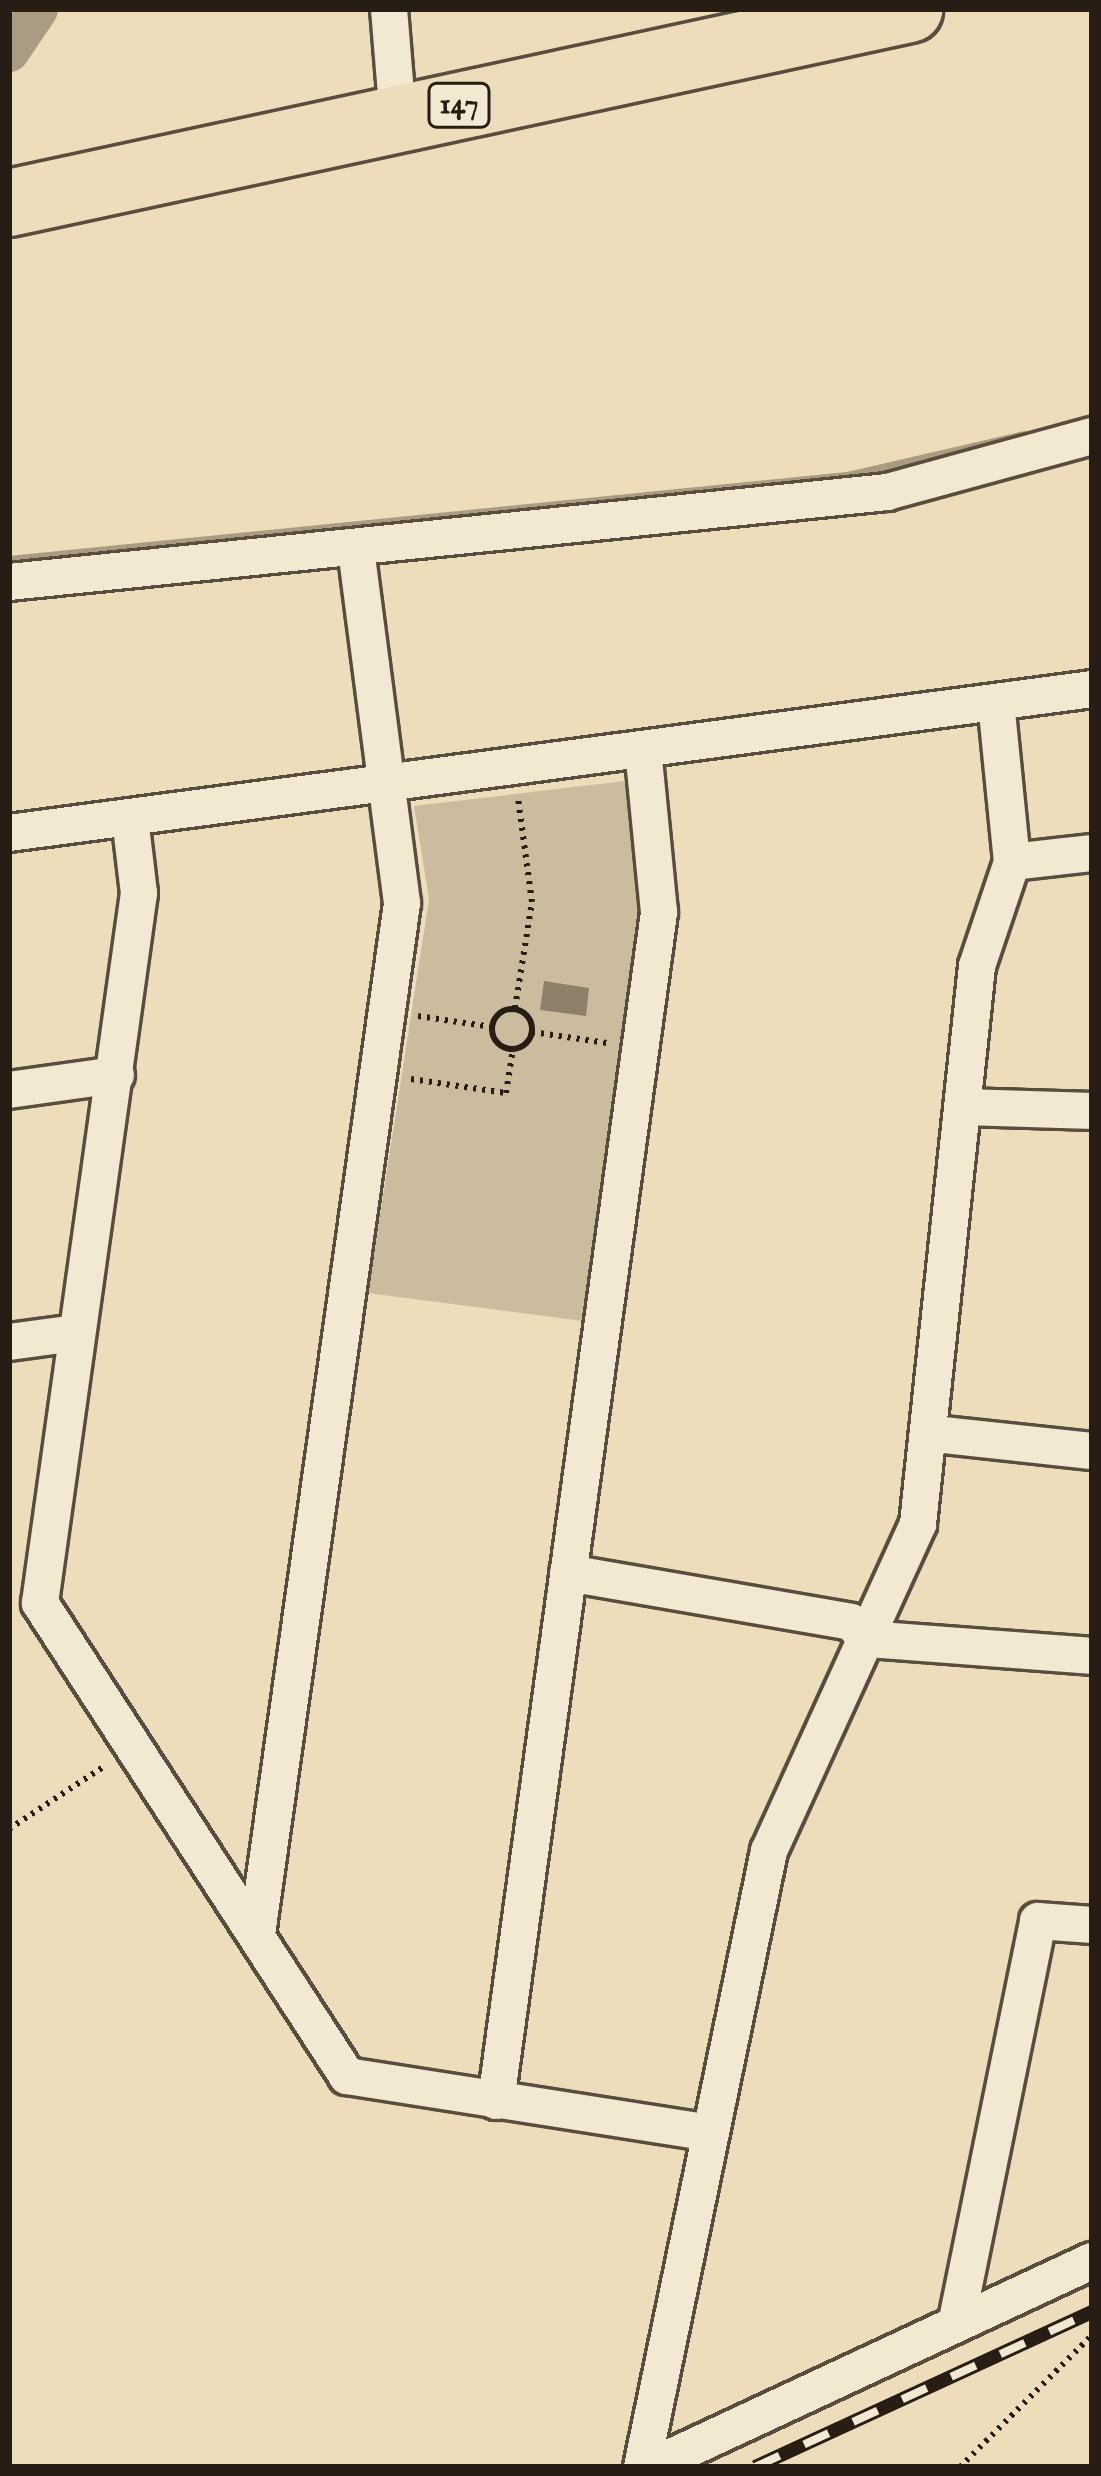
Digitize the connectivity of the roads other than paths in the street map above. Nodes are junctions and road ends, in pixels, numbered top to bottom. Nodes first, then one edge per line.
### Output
1 (389, 9) edge
2 (909, 9) edge
3 (398, 118) junction
4 (9, 203) edge
5 (1092, 436) edge
6 (356, 549) junction
7 (9, 582) edge
8 (1092, 689) edge
9 (996, 703) junction
10 (643, 750) junction
11 (389, 788) junction
12 (130, 818) junction
13 (9, 833) edge
14 (1092, 853) edge
15 (1012, 862) junction
16 (116, 1075) junction
17 (9, 1090) edge
18 (964, 1107) junction
19 (1092, 1111) edge
20 (76, 1333) junction
21 (9, 1342) edge
22 (935, 1434) junction
23 (1092, 1451) edge
24 (568, 1573) junction
25 (24, 1599) edge
26 (867, 1639) junction
27 (1092, 1656) edge
28 (1092, 1925) edge
29 (257, 1934) junction
30 (496, 2101) junction
31 (703, 2132) junction
32 (1092, 2260) edge
33 (957, 2320) junction
34 (646, 2467) edge

1 - 3 street
2 - 3 highway, 147
3 - 4 highway, 147
5 - 6 street
6 - 7 street
6 - 11 street
8 - 9 street
9 - 10 street
9 - 15 street
10 - 11 street
10 - 24 street
11 - 12 street
11 - 29 street
12 - 13 street
12 - 16 street
14 - 15 street
15 - 18 street
16 - 17 street
16 - 20 street
18 - 19 street
18 - 22 street
20 - 21 street
20 - 25 street
22 - 23 street
22 - 26 street
24 - 26 street
24 - 30 street
25 - 29 street
26 - 27 street
26 - 31 street
28 - 33 street
29 - 30 street
30 - 31 street
31 - 34 street
32 - 33 street
33 - 34 street

